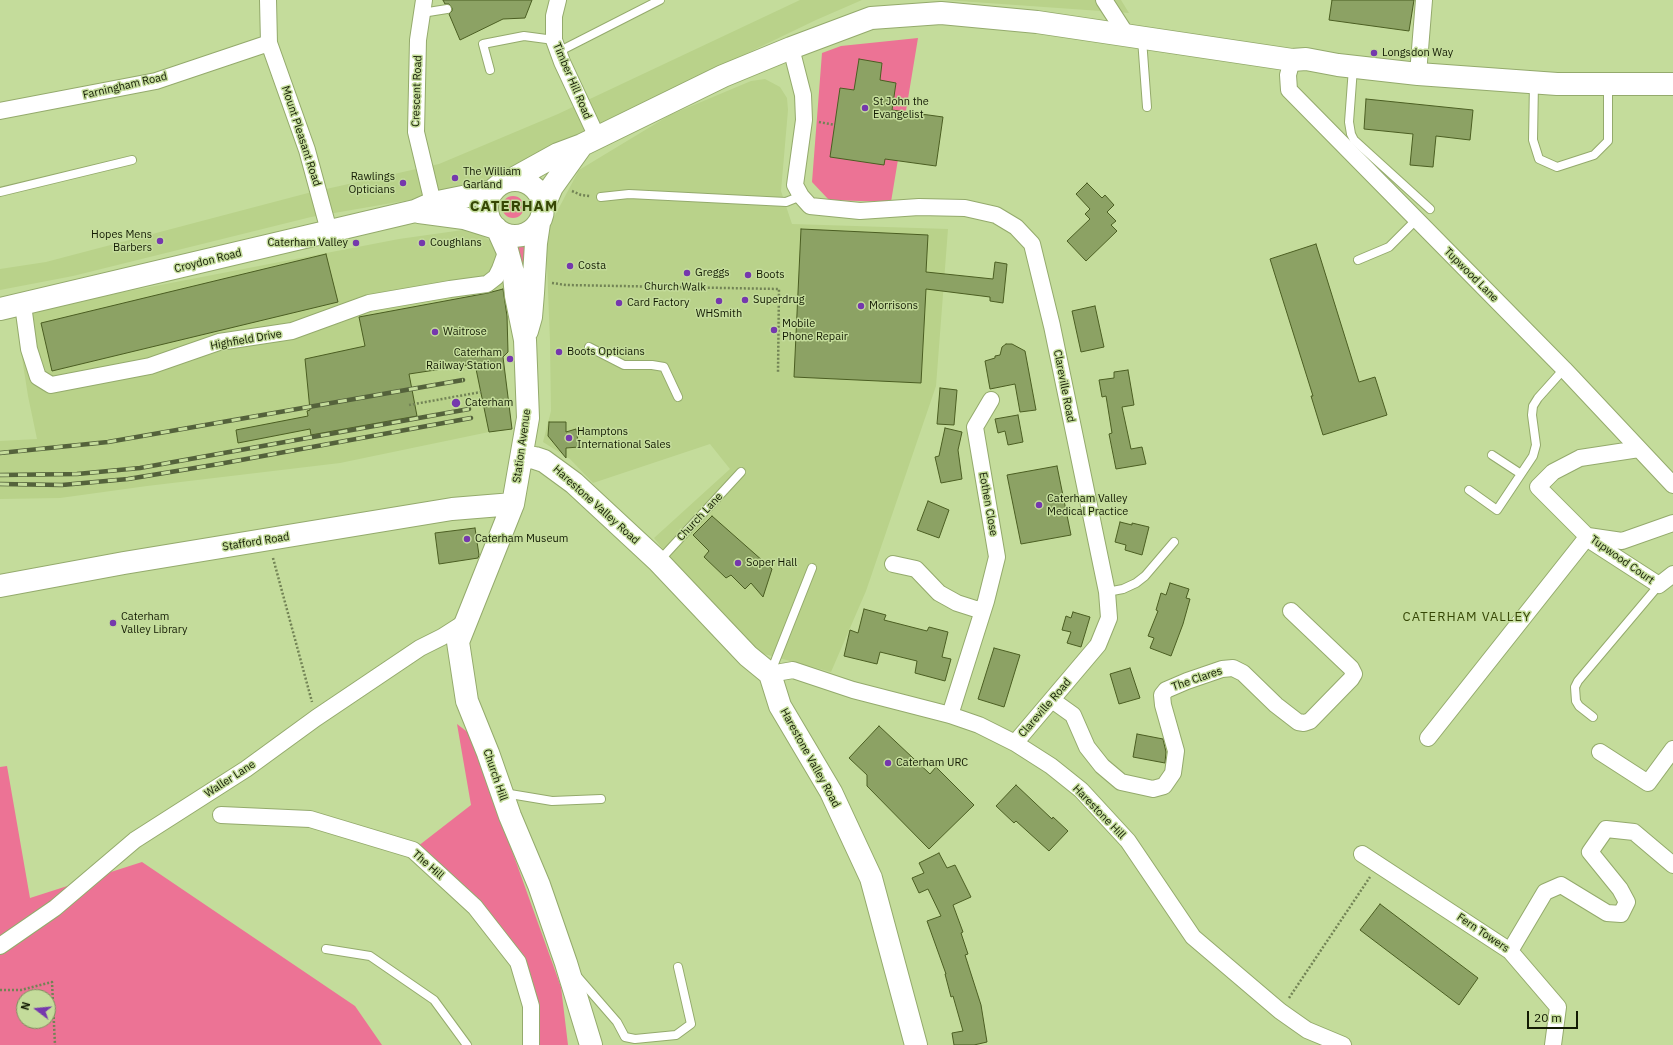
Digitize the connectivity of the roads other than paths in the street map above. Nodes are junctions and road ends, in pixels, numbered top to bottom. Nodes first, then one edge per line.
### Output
1 (268, 0) edge
2 (558, 0) edge
3 (660, 0) edge
4 (1104, 0) edge
5 (1424, 0) edge
6 (423, 7) edge
7 (447, 9) dead end
8 (1134, 35) junction
9 (269, 43) junction
10 (556, 46) junction
11 (791, 48) junction
12 (1292, 60) junction
13 (1353, 67) junction
14 (490, 70) dead end
15 (1418, 74) junction
16 (1534, 82) junction
17 (1608, 84) junction
18 (1673, 84) edge
19 (1147, 107) dead end
20 (0, 111) edge
21 (590, 141) junction
22 (132, 160) dead end
23 (511, 180) junction
24 (492, 191) junction
25 (0, 192) edge
26 (801, 196) junction
27 (601, 197) dead end
28 (424, 207) junction
29 (1430, 209) dead end
30 (541, 216) junction
31 (1417, 219) junction
32 (497, 229) junction
33 (329, 231) junction
34 (507, 250) junction
35 (1358, 260) dead end
36 (23, 305) junction
37 (0, 309) edge
38 (525, 340) junction
39 (589, 347) dead end
40 (1564, 369) junction
41 (678, 397) dead end
42 (991, 400) dead end
43 (1639, 449) junction
44 (1492, 455) dead end
45 (522, 456) junction
46 (741, 472) dead end
47 (1521, 474) junction
48 (1673, 485) edge
49 (1469, 490) dead end
50 (513, 504) junction
51 (1673, 523) edge
52 (1588, 536) junction
53 (1174, 542) dead end
54 (658, 561) junction
55 (892, 564) dead end
56 (812, 568) dead end
57 (1673, 574) edge
58 (1658, 585) junction
59 (0, 586) edge
60 (1107, 592) junction
61 (982, 611) junction
62 (1291, 611) dead end
63 (467, 621) junction
64 (770, 674) junction
65 (1052, 700) junction
66 (950, 715) junction
67 (1592, 717) dead end
68 (1428, 738) dead end
69 (1015, 742) junction
70 (1673, 749) edge
71 (1600, 752) dead end
72 (502, 792) junction
73 (601, 799) dead end
74 (221, 815) dead end
75 (1362, 854) dead end
76 (1673, 865) edge
77 (0, 946) edge
78 (326, 949) dead end
79 (1510, 951) junction
80 (566, 964) junction
81 (678, 967) dead end
82 (467, 1045) edge
83 (531, 1045) edge
84 (591, 1045) edge
85 (916, 1045) edge
86 (1343, 1045) edge
87 (1554, 1045) edge

1 - 9 street, Mount Pleasant Road
2 - 10 street, Timber Hill Road
3 - 10 lane
4 - 8 street
5 - 15 street
6 - 7 lane
6 - 28 street, Crescent Road
8 - 11 main road
8 - 12 main road
8 - 19 lane
9 - 20 street, Farningham Road
9 - 33 street, Mount Pleasant Road
10 - 14 lane
10 - 21 street, Timber Hill Road
11 - 21 main road
11 - 26 street
12 - 13 main road
12 - 31 street, Tupwood Lane
13 - 15 main road
13 - 29 lane
15 - 16 main road
16 - 17 main road
16 - 17 lane
17 - 18 main road
21 - 23 main road
21 - 30 main road
22 - 25 lane
23 - 24 main road
23 - 30 main road
24 - 28 main road, Croydon Road
24 - 32 main road
26 - 27 lane
26 - 60 street, Clareville Road
28 - 32 main road, Croydon Road
28 - 33 main road, Croydon Road
30 - 32 main road
30 - 38 main road, Station Avenue
31 - 35 lane
31 - 40 street, Tupwood Lane
32 - 34 main road, Station Avenue
33 - 36 main road, Croydon Road
34 - 36 street, Highfield Drive
34 - 38 main road, Station Avenue
36 - 37 main road, Croydon Road
38 - 45 main road, Station Avenue
39 - 41 lane
40 - 43 street, Tupwood Lane
40 - 47 lane
42 - 61 street, Eothen Close
43 - 48 street, Tupwood Lane
43 - 52 street, Tupwood Court
44 - 47 lane
45 - 50 main road, Station Avenue
45 - 54 main road, Harestone Valley Road
46 - 54 lane, Church Lane
47 - 49 lane
50 - 59 main road, Stafford Road
50 - 63 main road, Church Hill
51 - 52 street
52 - 58 street, Tupwood Court
52 - 68 street
53 - 60 lane
54 - 64 main road, Harestone Valley Road
55 - 61 street
56 - 64 lane
57 - 58 street, Tupwood Court
58 - 67 lane
60 - 65 street, Clareville Road
61 - 66 street, Eothen Close
62 - 65 street, The Clares
63 - 72 main road, Church Hill
63 - 77 street, Waller Lane
64 - 66 street, Harestone Hill
64 - 85 main road, Harestone Valley Road
65 - 69 street, Clareville Road
66 - 69 street, Harestone Hill
69 - 86 street, Harestone Hill
70 - 71 street
72 - 73 lane
72 - 80 main road, Church Hill
74 - 83 street, The Hill
75 - 79 street, Fern Towers
76 - 79 street
78 - 82 lane
79 - 87 street, Fern Towers
80 - 81 lane
80 - 84 main road, Church Hill

